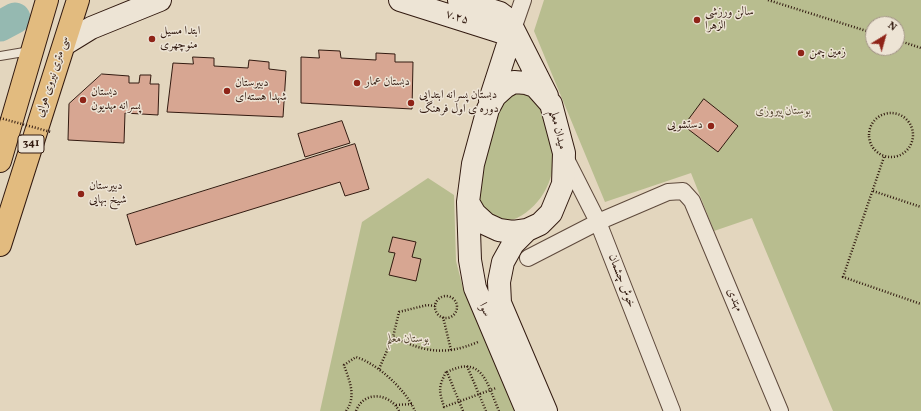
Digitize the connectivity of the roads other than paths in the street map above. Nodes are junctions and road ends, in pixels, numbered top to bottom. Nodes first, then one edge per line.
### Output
1 (47, 0) edge
2 (78, 0) edge
3 (160, 0) edge
4 (400, 0) edge
5 (459, 0) edge
6 (523, 0) edge
7 (513, 29) junction
8 (65, 44) junction
9 (32, 50) junction
10 (0, 56) edge
11 (551, 104) junction
12 (488, 109) junction
13 (564, 153) junction
14 (0, 161) edge
15 (468, 202) junction
16 (598, 222) junction
17 (527, 230) junction
18 (0, 245) edge
19 (528, 258) dead end
20 (528, 411) edge
21 (546, 411) edge
22 (672, 411) edge
23 (780, 411) edge

1 - 9 main road, 341
2 - 8 main road, سی متری نیروی هوایی / 341
3 - 8 main road
4 - 7 main road, ۷.۲۵
5 - 7 main road
6 - 7 street
7 - 11 main road
7 - 12 main road
8 - 18 main road, سی متری نیروی هوایی / 341
9 - 10 lane
9 - 14 main road, 341
11 - 12 main road, میدان معلم
11 - 13 main road, میدان معلم
12 - 15 main road, میدان معلم
13 - 16 street, خوش چشمان
13 - 17 main road, میدان معلم
15 - 17 main road, میدان معلم
15 - 20 main road, سوا
16 - 19 street
16 - 22 street, خوش چشمان
16 - 23 street, مهتدی
17 - 21 main road, سوا

